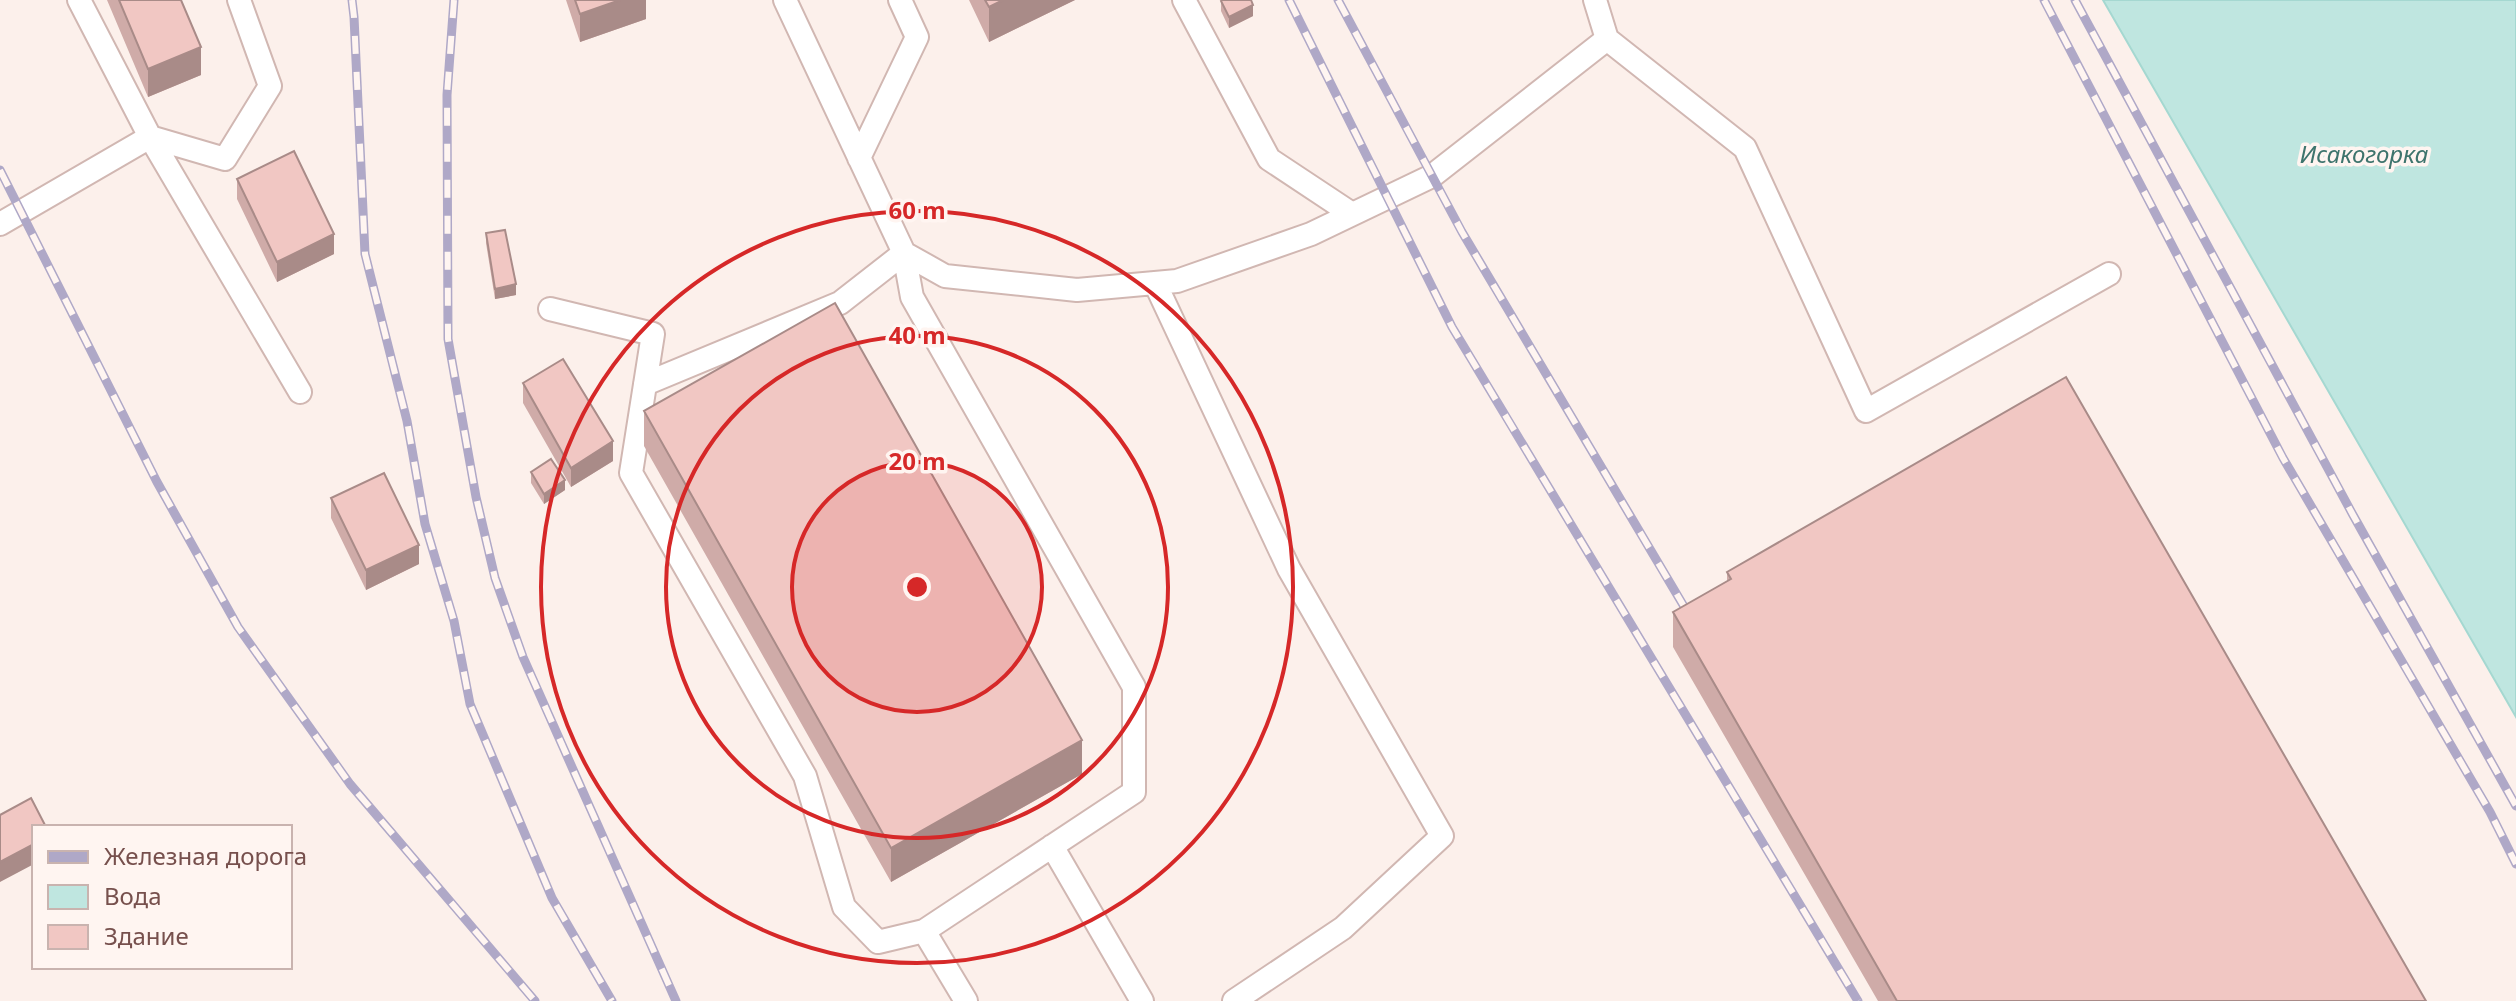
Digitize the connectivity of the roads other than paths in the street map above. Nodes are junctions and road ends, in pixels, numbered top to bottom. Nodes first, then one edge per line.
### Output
1 (79, 0) edge
2 (239, 0) edge
3 (785, 0) edge
4 (900, 0) edge
5 (1184, 0) edge
6 (1595, 0) edge
7 (1607, 39) junction
8 (150, 137) junction
9 (859, 158) junction
10 (1352, 214) junction
11 (0, 224) edge
12 (904, 253) junction
13 (2109, 274) dead end
14 (1155, 283) junction
15 (550, 309) dead end
16 (645, 384) junction
17 (300, 392) dead end
18 (1052, 846) junction
19 (924, 931) junction
20 (966, 1001) edge
21 (1142, 1001) edge
22 (1234, 1001) edge

1 - 8 lane
2 - 8 lane
3 - 9 lane
4 - 9 lane
5 - 10 lane
6 - 7 lane
7 - 10 lane
7 - 13 lane
8 - 11 lane
8 - 17 lane
9 - 12 lane
10 - 14 lane
12 - 14 lane
12 - 16 lane
12 - 18 lane
14 - 22 lane
15 - 16 lane
16 - 19 lane
18 - 19 lane
18 - 21 lane
19 - 20 lane

